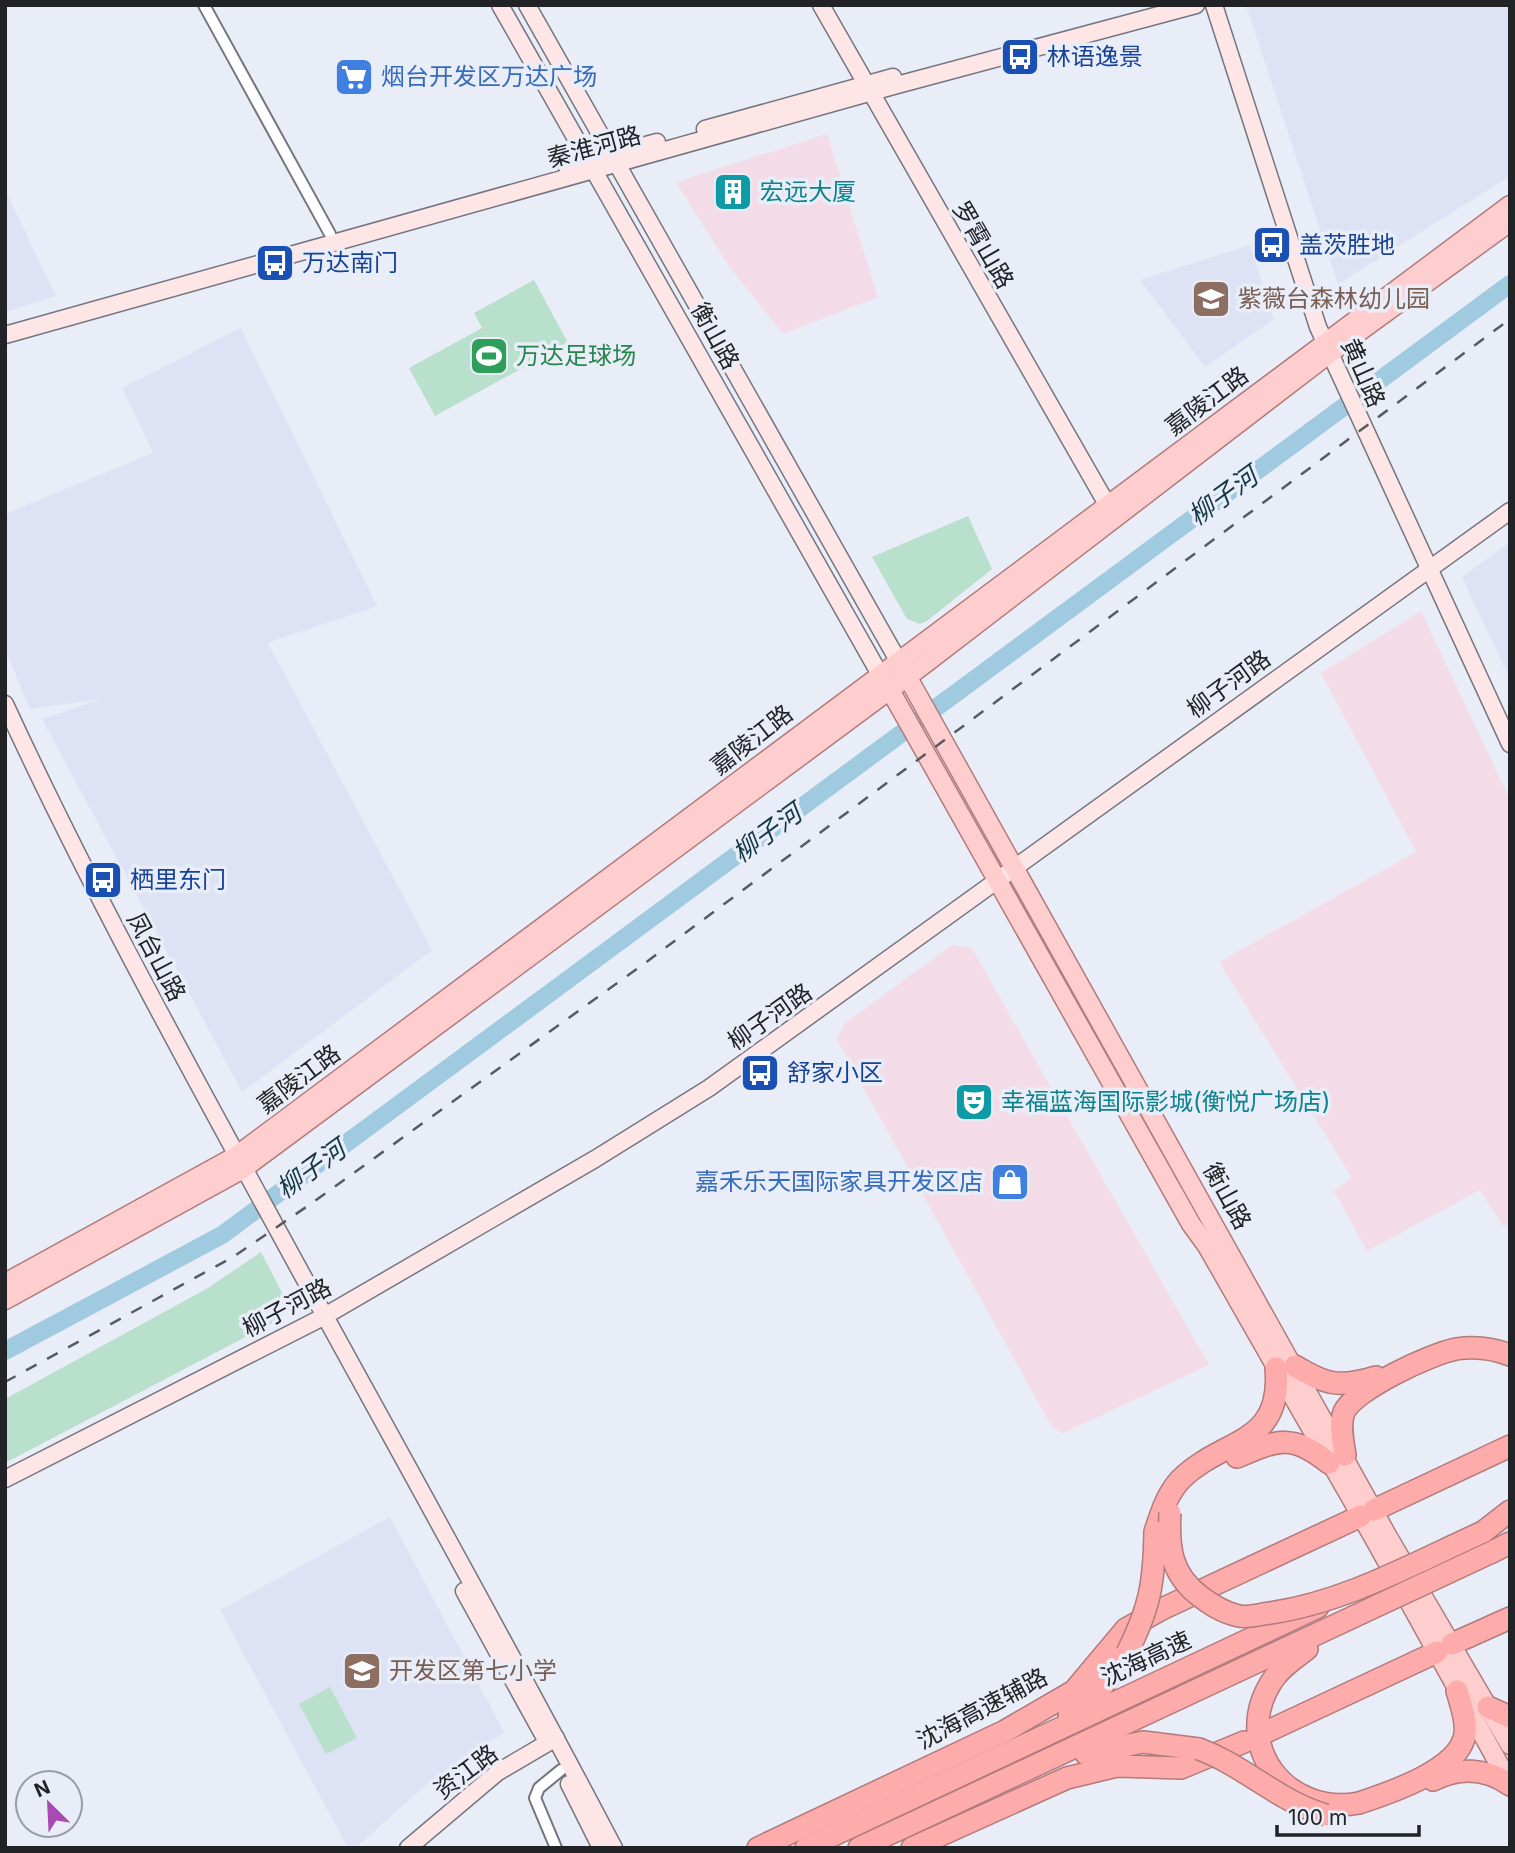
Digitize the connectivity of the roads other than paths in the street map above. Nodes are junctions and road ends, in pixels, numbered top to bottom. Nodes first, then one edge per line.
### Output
1 (204, 5) edge
2 (500, 5) edge
3 (527, 5) edge
4 (821, 5) edge
5 (1152, 5) edge
6 (1196, 5) edge
7 (1214, 5) edge
8 (868, 90) junction
9 (614, 159) junction
10 (591, 165) junction
11 (1510, 205) edge
12 (1510, 222) edge
13 (330, 233) junction
14 (5, 326) edge
15 (5, 335) edge
16 (1331, 355) junction
17 (1108, 506) junction
18 (1510, 511) edge
19 (1427, 568) junction
20 (899, 660) junction
21 (880, 674) junction
22 (911, 683) junction
23 (894, 697) junction
24 (5, 705) edge
25 (5, 724) edge
26 (1510, 744) edge
27 (1015, 868) junction
28 (999, 881) junction
29 (239, 1171) junction
30 (5, 1283) edge
31 (5, 1300) edge
32 (319, 1319) junction
33 (1510, 1347) edge
34 (1510, 1355) edge
35 (1285, 1367) junction
36 (1510, 1446) edge
37 (1337, 1459) junction
38 (5, 1479) edge
39 (1510, 1511) edge
40 (1367, 1513) junction
41 (1510, 1520) edge
42 (1483, 1532) junction
43 (1504, 1547) edge
44 (1342, 1596) junction
45 (1353, 1617) junction
46 (1510, 1618) edge
47 (1444, 1648) junction
48 (1465, 1688) junction
49 (1488, 1707) junction
50 (1510, 1717) edge
51 (1266, 1732) dead end
52 (552, 1741) junction
53 (1244, 1742) dead end
54 (1510, 1745) edge
55 (987, 1763) junction
56 (561, 1770) junction
57 (995, 1785) junction
58 (1510, 1785) edge
59 (922, 1794) junction
60 (932, 1815) junction
61 (408, 1848) edge
62 (556, 1848) edge
63 (601, 1848) edge
64 (614, 1848) edge
65 (758, 1848) edge
66 (778, 1848) edge
67 (806, 1848) edge
68 (859, 1848) edge
69 (871, 1848) edge
70 (912, 1848) edge

1 - 13 street
2 - 10 street, 衡山路
3 - 9 street, 衡山路
4 - 8 street, 罗霄山路
5 - 8 street, 秦淮河路
6 - 8 street, 秦淮河路
7 - 16 street, 黄山路
8 - 9 street, 秦淮河路
8 - 17 street, 罗霄山路
9 - 10 street, 秦淮河路
9 - 20 street, 衡山路
10 - 13 street, 秦淮河路
10 - 15 street, 秦淮河路
10 - 21 street, 衡山路
11 - 16 main road, 嘉陵江路
12 - 16 main road, 嘉陵江路
13 - 14 street, 秦淮河路
16 - 17 main road, 嘉陵江路
16 - 19 street, 黄山路
16 - 22 main road, 嘉陵江路
17 - 20 main road, 嘉陵江路
18 - 19 street, 柳子河路
19 - 26 street, 黄山路
19 - 27 street, 柳子河路
20 - 21 main road, 嘉陵江路
20 - 22 street, 衡山路
21 - 23 street, 衡山路
21 - 29 main road, 嘉陵江路
22 - 23 main road, 嘉陵江路
22 - 27 main road, 衡山路
23 - 28 main road
23 - 29 main road, 嘉陵江路
24 - 29 street, 凤台山路
25 - 29 street, 凤台山路
27 - 28 street, 柳子河路
27 - 35 main road, 衡山路
28 - 32 street, 柳子河路
28 - 35 main road
29 - 30 main road, 嘉陵江路
29 - 31 main road, 嘉陵江路
29 - 32 street, 凤台山路
32 - 38 street, 柳子河路
32 - 52 street, 凤台山路
33 - 35 highway
34 - 37 highway
35 - 37 main road
35 - 55 highway, bridge
36 - 40 highway, 沈海高速辅路
37 - 40 main road
37 - 44 highway, bridge
39 - 42 highway
40 - 47 main road
40 - 65 highway, 沈海高速辅路
41 - 42 highway, 沈海高速
42 - 44 highway, 沈海高速, bridge
43 - 45 highway, 沈海高速, bridge
44 - 55 highway, 沈海高速, bridge
45 - 48 highway
45 - 57 highway, 沈海高速
46 - 47 highway
47 - 48 main road
47 - 51 highway
48 - 49 main road
48 - 58 main road
49 - 50 highway
49 - 54 main road
52 - 56 street
52 - 61 street, 资江路
52 - 64 street
53 - 70 highway
55 - 59 highway, 沈海高速
56 - 62 street
56 - 63 street
57 - 58 highway, bridge
57 - 60 highway, 沈海高速
59 - 66 highway
59 - 67 highway, 沈海高速
60 - 68 highway, 沈海高速
60 - 69 highway

